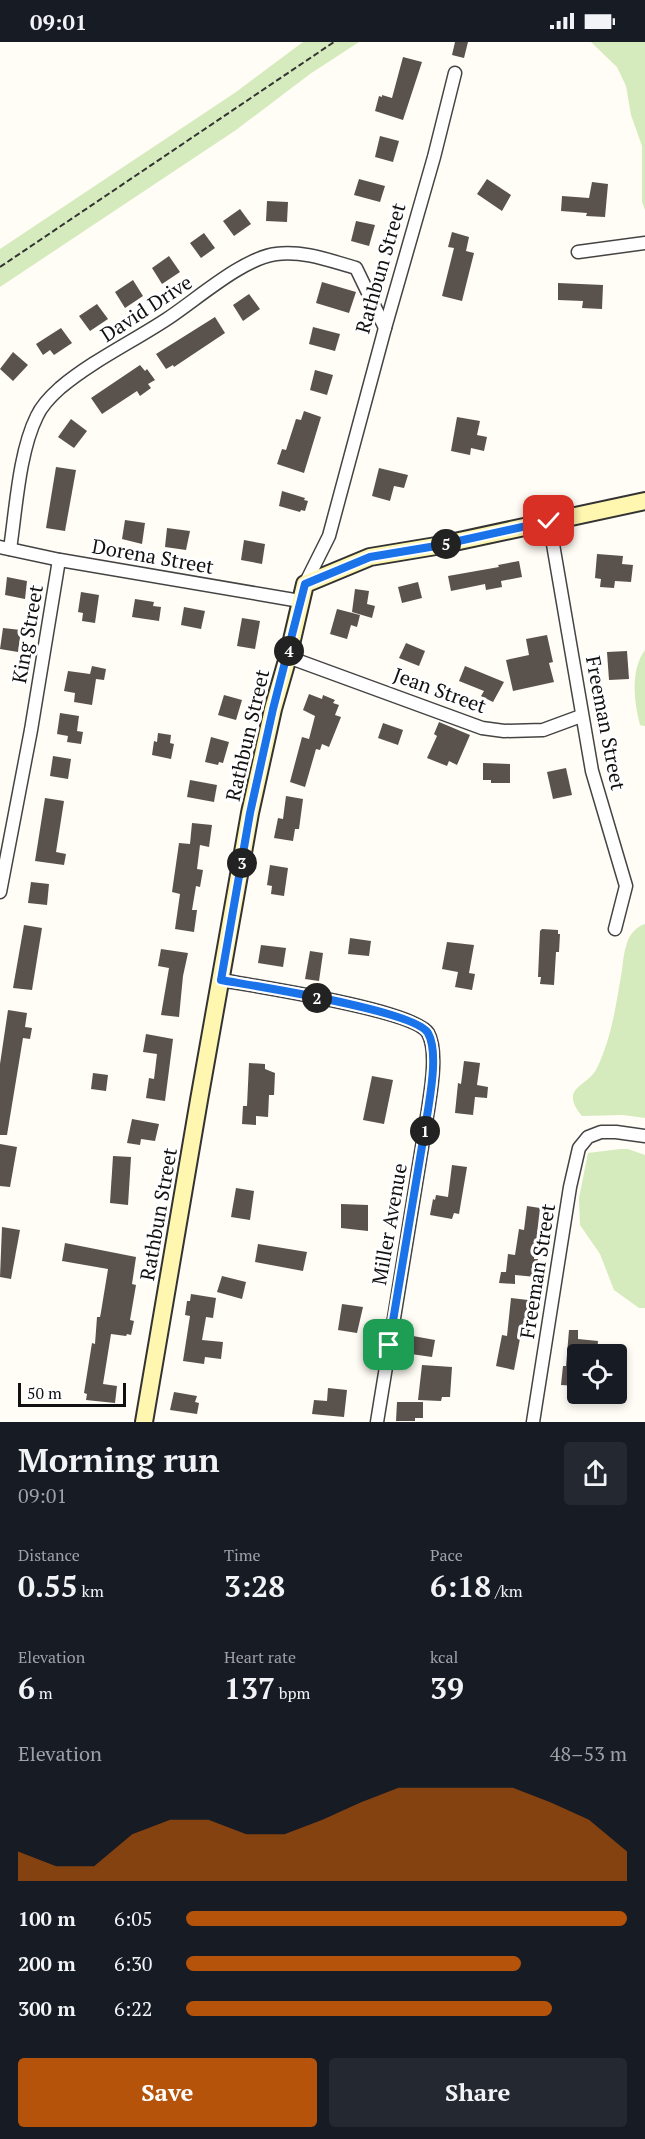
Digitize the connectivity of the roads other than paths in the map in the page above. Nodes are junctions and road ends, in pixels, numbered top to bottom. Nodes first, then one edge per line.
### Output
1 (455, 74) dead end
2 (645, 243) edge
3 (578, 252) dead end
4 (385, 328) junction
5 (645, 501) edge
6 (549, 521) junction
7 (5, 548) edge
8 (59, 560) junction
9 (305, 584) junction
10 (300, 601) junction
11 (288, 657) junction
12 (581, 716) junction
13 (0, 892) edge
14 (615, 928) dead end
15 (221, 980) junction
16 (645, 1136) edge
17 (144, 1422) edge
18 (377, 1422) edge
19 (532, 1422) edge

1 - 4 street, Rathbun Street
2 - 3 street
4 - 7 street, David Drive
4 - 9 street, Rathbun Street
5 - 6 street
6 - 9 street
6 - 12 street, Freeman Street
7 - 8 street, Dorena Street
8 - 10 street, Dorena Street
8 - 13 street, King Street
9 - 10 street, Rathbun Street
10 - 11 street, Rathbun Street
11 - 12 street, Jean Street
11 - 15 street, Rathbun Street
12 - 14 street, Freeman Street
15 - 17 street, Rathbun Street
15 - 18 street, Miller Avenue
16 - 19 street, Freeman Street

